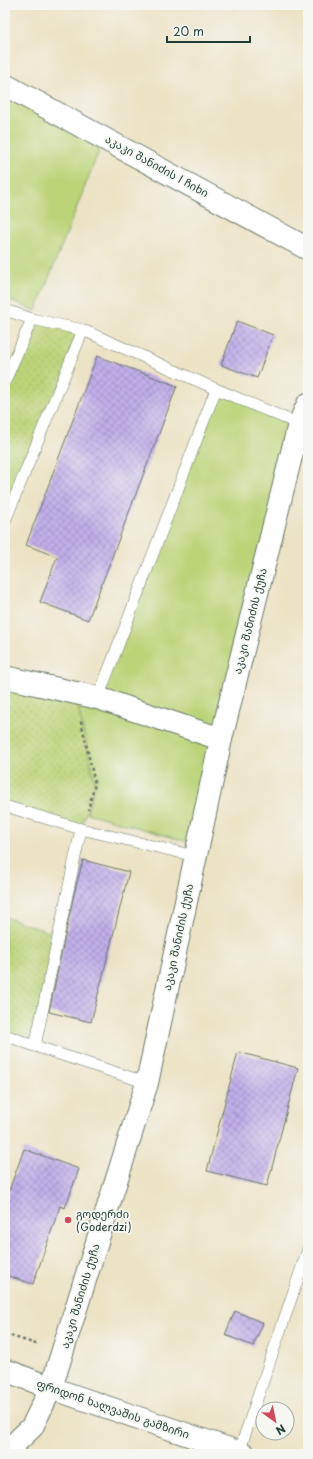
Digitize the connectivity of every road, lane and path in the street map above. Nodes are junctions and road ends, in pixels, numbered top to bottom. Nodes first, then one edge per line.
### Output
1 (5, 85) edge
2 (308, 248) edge
3 (5, 310) edge
4 (32, 319) junction
5 (83, 330) junction
6 (5, 380) edge
7 (216, 390) junction
8 (308, 404) edge
9 (299, 424) junction
10 (5, 521) edge
11 (5, 677) edge
12 (75, 693) junction
13 (98, 698) junction
14 (221, 739) junction
15 (5, 806) edge
16 (81, 829) junction
17 (196, 856) junction
18 (5, 1035) edge
19 (35, 1046) junction
20 (147, 1083) junction
21 (308, 1249) edge
22 (5, 1334) edge
23 (62, 1353) junction
24 (5, 1370) edge
25 (51, 1388) junction
26 (5, 1453) edge
27 (242, 1453) edge

1 - 2 street, აკაკი შანიძის I ჩიხი
3 - 4 lane
4 - 5 lane
4 - 6 lane
5 - 7 lane
5 - 10 lane
7 - 9 lane
7 - 13 lane
8 - 9 street, აკაკი შანიძის ქუჩა
9 - 14 street, აკაკი შანიძის ქუჩა
11 - 12 street
12 - 13 street
12 - 16 path
13 - 14 street
14 - 17 street, აკაკი შანიძის ქუჩა
15 - 16 lane
16 - 17 lane
16 - 19 lane
17 - 20 street, აკაკი შანიძის ქუჩა
18 - 19 lane
19 - 20 lane
20 - 23 street, აკაკი შანიძის ქუჩა
21 - 27 lane
22 - 23 path
23 - 25 street, აკაკი შანიძის ქუჩა
24 - 25 street, ფრიდონ ხალვაშის გამზირი
25 - 26 street, აკაკი შანიძის ქუჩა
25 - 27 street, ფრიდონ ხალვაშის გამზირი

